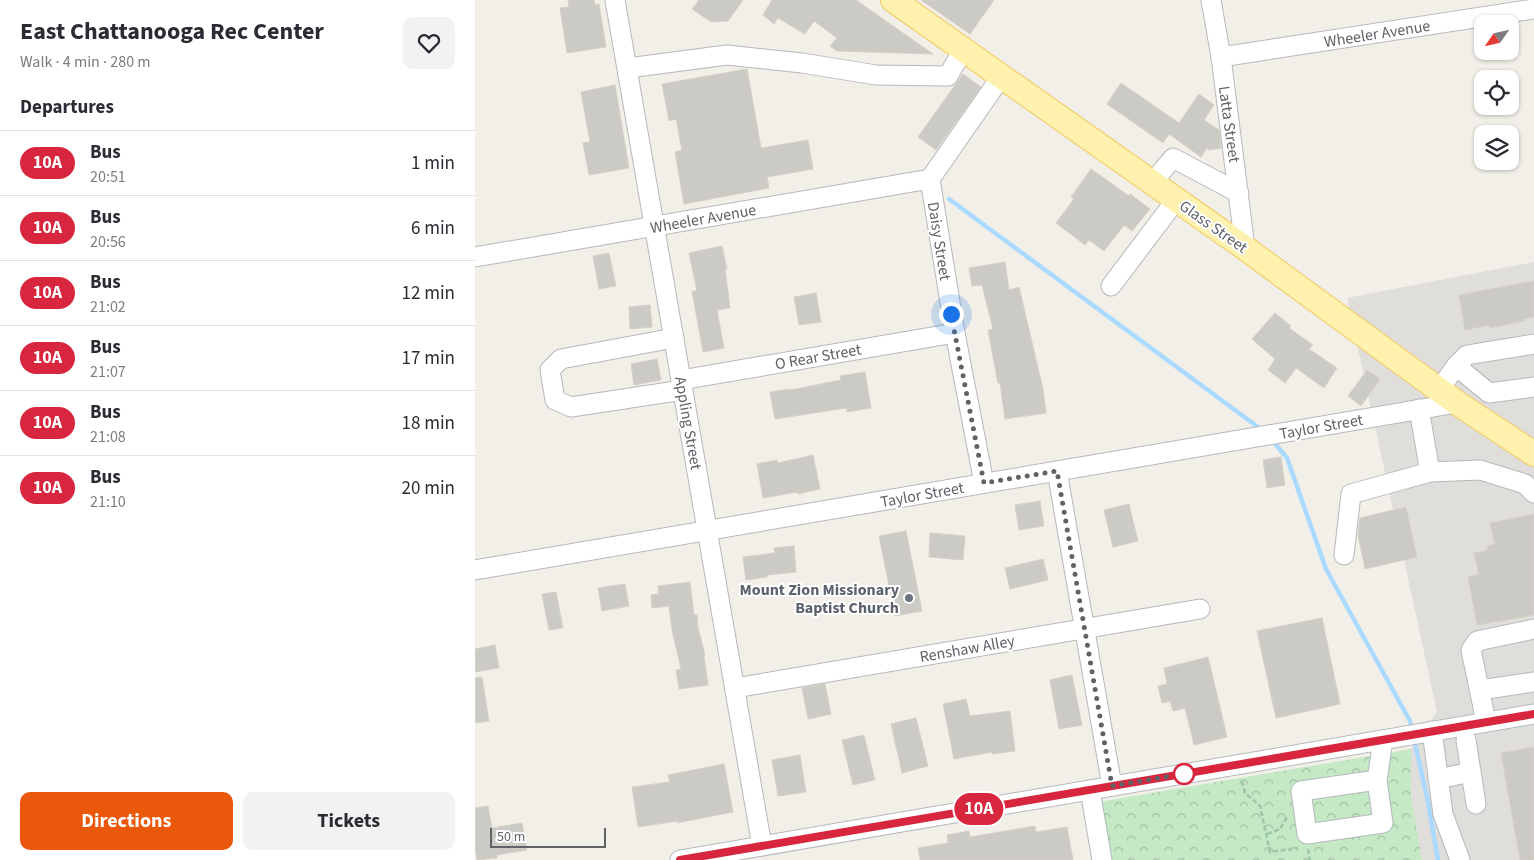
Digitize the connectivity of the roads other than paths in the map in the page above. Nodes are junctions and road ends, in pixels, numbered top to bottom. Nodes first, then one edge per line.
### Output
1 (615, 0) edge
2 (893, 0) edge
3 (1211, 0) edge
4 (1533, 0) edge
5 (1534, 8) edge
6 (963, 50) junction
7 (1221, 57) junction
8 (628, 68) junction
9 (1001, 77) junction
10 (930, 179) junction
11 (1152, 183) junction
12 (1239, 193) junction
13 (1176, 200) junction
14 (654, 226) junction
15 (1245, 248) junction
16 (475, 257) edge
17 (1111, 286) dead end
18 (955, 333) junction
19 (674, 338) junction
20 (1534, 344) edge
21 (1456, 366) junction
22 (682, 385) junction
23 (1534, 386) edge
24 (1448, 396) junction
25 (1419, 409) junction
26 (1534, 454) edge
27 (1057, 471) junction
28 (1430, 472) junction
29 (1531, 482) edge
30 (984, 483) junction
31 (707, 531) junction
32 (1344, 555) dead end
33 (475, 570) edge
34 (1200, 608) dead end
35 (1084, 628) junction
36 (1534, 629) edge
37 (1534, 682) edge
38 (735, 688) junction
39 (1480, 690) junction
40 (1534, 714) edge
41 (1486, 722) junction
42 (1428, 732) junction
43 (1383, 740) junction
44 (1466, 740) dead end
45 (1471, 772) junction
46 (1438, 779) junction
47 (1377, 780) junction
48 (1112, 786) junction
49 (1090, 790) junction
50 (1476, 804) dead end
51 (762, 846) junction
52 (786, 851) edge
53 (680, 860) edge
54 (1102, 860) edge
55 (1460, 860) edge

1 - 8 street, Appling Street
2 - 6 main road, Glass Street
3 - 7 street, Latta Street
4 - 5 street
5 - 7 street, Wheeler Avenue
6 - 8 street
6 - 9 main road, Glass Street
7 - 12 street, Latta Street
8 - 14 street, Appling Street
9 - 10 street, Daisy Street
9 - 11 main road, Glass Street
10 - 14 street, Wheeler Avenue
10 - 18 street, Daisy Street
11 - 12 street
11 - 13 main road, Glass Street
12 - 15 street, Latta Street
13 - 15 main road, Glass Street
13 - 17 street
14 - 16 street, Wheeler Avenue
14 - 19 street, Appling Street
15 - 24 main road, Glass Street
18 - 22 street, O Rear Street
18 - 30 street, Daisy Street
19 - 22 street, Appling Street
19 - 22 street, O Rear Street
20 - 21 street
21 - 23 street
21 - 24 street
22 - 31 street, Appling Street
24 - 25 street, Taylor Street
24 - 26 main road, Glass Street
25 - 27 street, Taylor Street
25 - 28 street
27 - 30 street, Taylor Street
27 - 35 street
28 - 29 street
28 - 32 street
30 - 31 street, Taylor Street
31 - 33 street, Taylor Street
31 - 38 street, Appling Street
34 - 35 street, Renshaw Alley
35 - 38 street, Renshaw Alley
35 - 48 street
36 - 39 street
37 - 39 street
38 - 51 street, Appling Street
39 - 41 street
40 - 41 street
41 - 42 street
42 - 43 street
42 - 46 street
43 - 47 street
43 - 48 street
44 - 45 street
45 - 46 street
45 - 50 street
46 - 55 street
47 - 47 street
48 - 49 street
49 - 52 street
49 - 54 street
51 - 52 street
51 - 53 street

